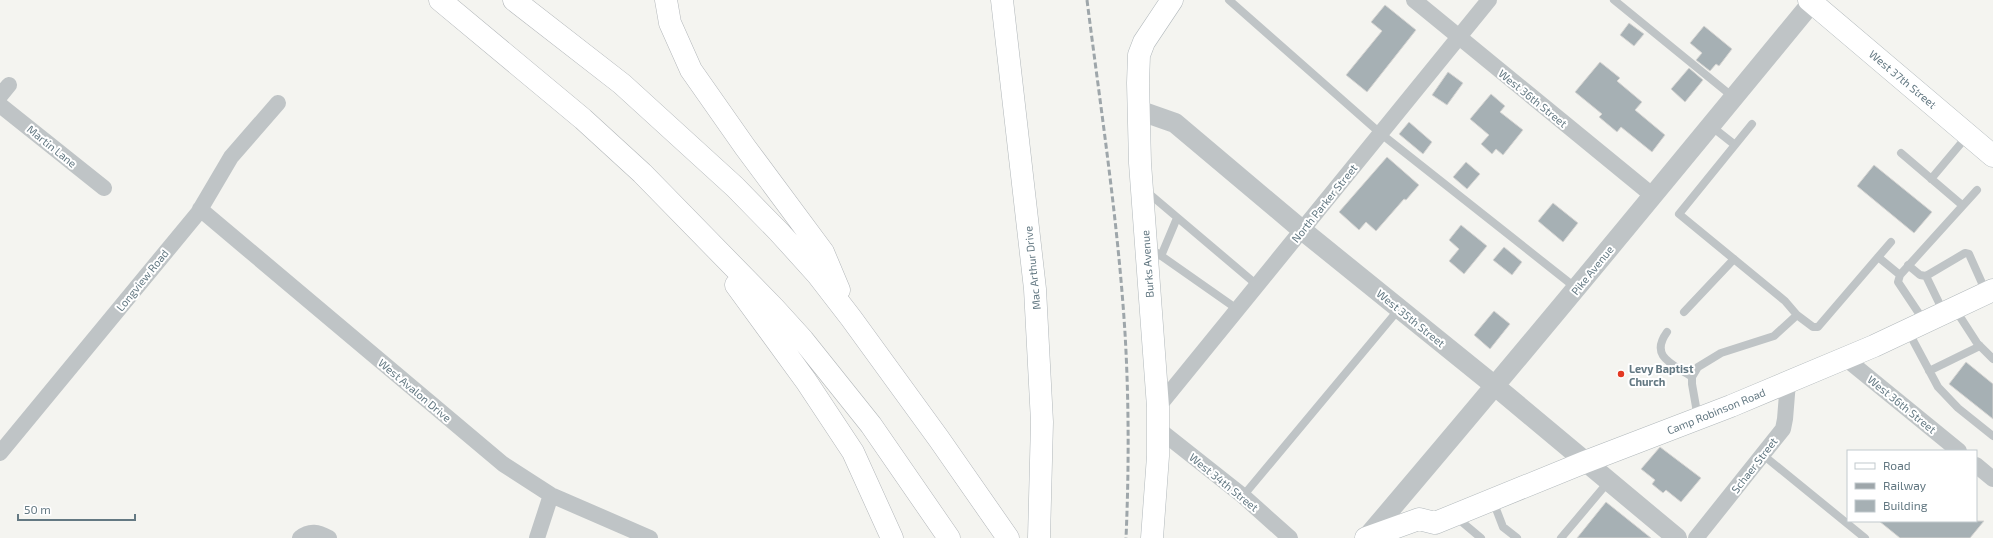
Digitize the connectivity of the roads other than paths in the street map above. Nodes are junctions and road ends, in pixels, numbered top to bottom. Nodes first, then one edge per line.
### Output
1 (440, 0) edge
2 (514, 0) edge
3 (666, 0) edge
4 (1002, 0) edge
5 (1172, 0) edge
6 (1229, 0) edge
7 (1414, 0) edge
8 (1489, 0) edge
9 (1614, 0) edge
10 (1812, 1) edge
11 (1459, 37) junction
12 (1733, 97) junction
13 (278, 103) dead end
14 (0, 105) edge
15 (1138, 110) junction
16 (1752, 124) dead end
17 (1710, 125) junction
18 (1380, 133) junction
19 (1968, 135) junction
20 (1734, 145) junction
21 (1902, 153) dead end
22 (1993, 156) edge
23 (1931, 179) junction
24 (104, 188) dead end
25 (1143, 188) junction
26 (1977, 190) dead end
27 (1652, 195) junction
28 (1962, 205) junction
29 (200, 209) junction
30 (1177, 218) junction
31 (698, 229) junction
32 (1302, 230) junction
33 (1891, 242) dead end
34 (1154, 250) junction
35 (1878, 257) junction
36 (1734, 259) junction
37 (1908, 265) junction
38 (1900, 275) junction
39 (1926, 276) junction
40 (1257, 285) junction
41 (1577, 289) junction
42 (1989, 291) edge
43 (1400, 308) junction
44 (1237, 309) junction
45 (1949, 310) junction
46 (1684, 312) dead end
47 (1797, 314) junction
48 (851, 318) junction
49 (1916, 326) junction
50 (1668, 332) dead end
51 (1980, 346) junction
52 (1845, 358) junction
53 (1993, 359) edge
54 (1929, 371) junction
55 (1692, 377) junction
56 (1788, 382) junction
57 (1495, 386) junction
58 (1158, 407) junction
59 (1698, 419) junction
60 (1157, 428) junction
61 (1993, 436) edge
62 (1958, 450) edge
63 (0, 453) edge
64 (1763, 455) junction
65 (1585, 462) junction
66 (1977, 466) edge
67 (1993, 479) edge
68 (1609, 481) junction
69 (551, 495) junction
70 (1243, 496) junction
71 (1492, 500) junction
72 (1439, 525) edge
73 (946, 533) edge
74 (1366, 537) edge
75 (300, 538) edge
76 (329, 538) edge
77 (537, 538) edge
78 (650, 538) edge
79 (892, 538) edge
80 (1008, 538) edge
81 (1039, 538) edge
82 (1152, 538) edge
83 (1290, 538) edge
84 (1481, 538) edge
85 (1517, 538) edge
86 (1561, 538) edge
87 (1676, 538) edge
88 (1696, 538) edge
89 (1865, 538) edge

1 - 31 main road
2 - 48 main road
3 - 48 main road
4 - 81 main road, Mac Arthur Drive
5 - 15 main road, Burks Avenue
6 - 18 lane
7 - 11 street, West 36th Street
8 - 11 street, North Parker Street
9 - 12 lane
10 - 12 street, Pike Avenue
10 - 19 main road, West 37th Street
11 - 18 street, North Parker Street
11 - 27 street, West 36th Street
12 - 17 street, Pike Avenue
13 - 29 street, Longview Road
14 - 24 street, Martin Lane
15 - 25 main road, Burks Avenue
15 - 32 street, West 35th Street
16 - 20 lane
17 - 20 lane
17 - 27 street, Pike Avenue
18 - 32 street, North Parker Street
18 - 41 lane
19 - 22 main road, West 37th Street
19 - 23 lane
20 - 36 lane
21 - 23 lane
23 - 28 lane
25 - 30 lane
25 - 34 main road, Burks Avenue
26 - 28 lane
27 - 41 street, Pike Avenue
28 - 37 lane
29 - 63 street, Longview Road
29 - 69 street, West Avalon Drive
30 - 34 lane
30 - 40 lane
31 - 73 main road
31 - 79 main road
32 - 40 street, North Parker Street
32 - 43 street, West 35th Street
33 - 35 lane
34 - 44 lane
34 - 58 main road, Burks Avenue
35 - 38 lane
35 - 47 lane
36 - 46 lane
36 - 47 lane
37 - 38 lane
37 - 39 lane
38 - 49 lane
39 - 42 lane
39 - 45 lane
40 - 44 street, North Parker Street
41 - 57 street, Pike Avenue
42 - 45 main road, Camp Robinson Road
43 - 57 street, West 35th Street
43 - 70 lane
44 - 58 street, North Parker Street
45 - 49 main road, Camp Robinson Road
45 - 51 lane
47 - 55 lane
48 - 80 main road
49 - 52 main road, Camp Robinson Road
49 - 54 lane
50 - 55 lane
51 - 53 lane
51 - 54 lane
52 - 56 main road, Camp Robinson Road
52 - 62 street, West 36th Street
54 - 61 lane
55 - 59 lane
56 - 59 main road, Camp Robinson Road
56 - 64 street, Schaer Street
57 - 65 street, West 35th Street
57 - 74 street, Pike Avenue
58 - 60 main road, Burks Avenue
59 - 65 main road, Camp Robinson Road
60 - 70 street, West 34th Street
60 - 82 main road, Burks Avenue
64 - 88 street, Schaer Street
64 - 89 lane
65 - 68 street, West 35th Street
65 - 71 main road, Camp Robinson Road
66 - 67 street
68 - 86 lane
68 - 87 street, West 35th Street
69 - 77 street
69 - 78 street, West Avalon Drive
70 - 83 street, West 34th Street
71 - 72 main road, Camp Robinson Road
71 - 85 lane
72 - 74 main road, Camp Robinson Road
72 - 84 lane
75 - 76 street

